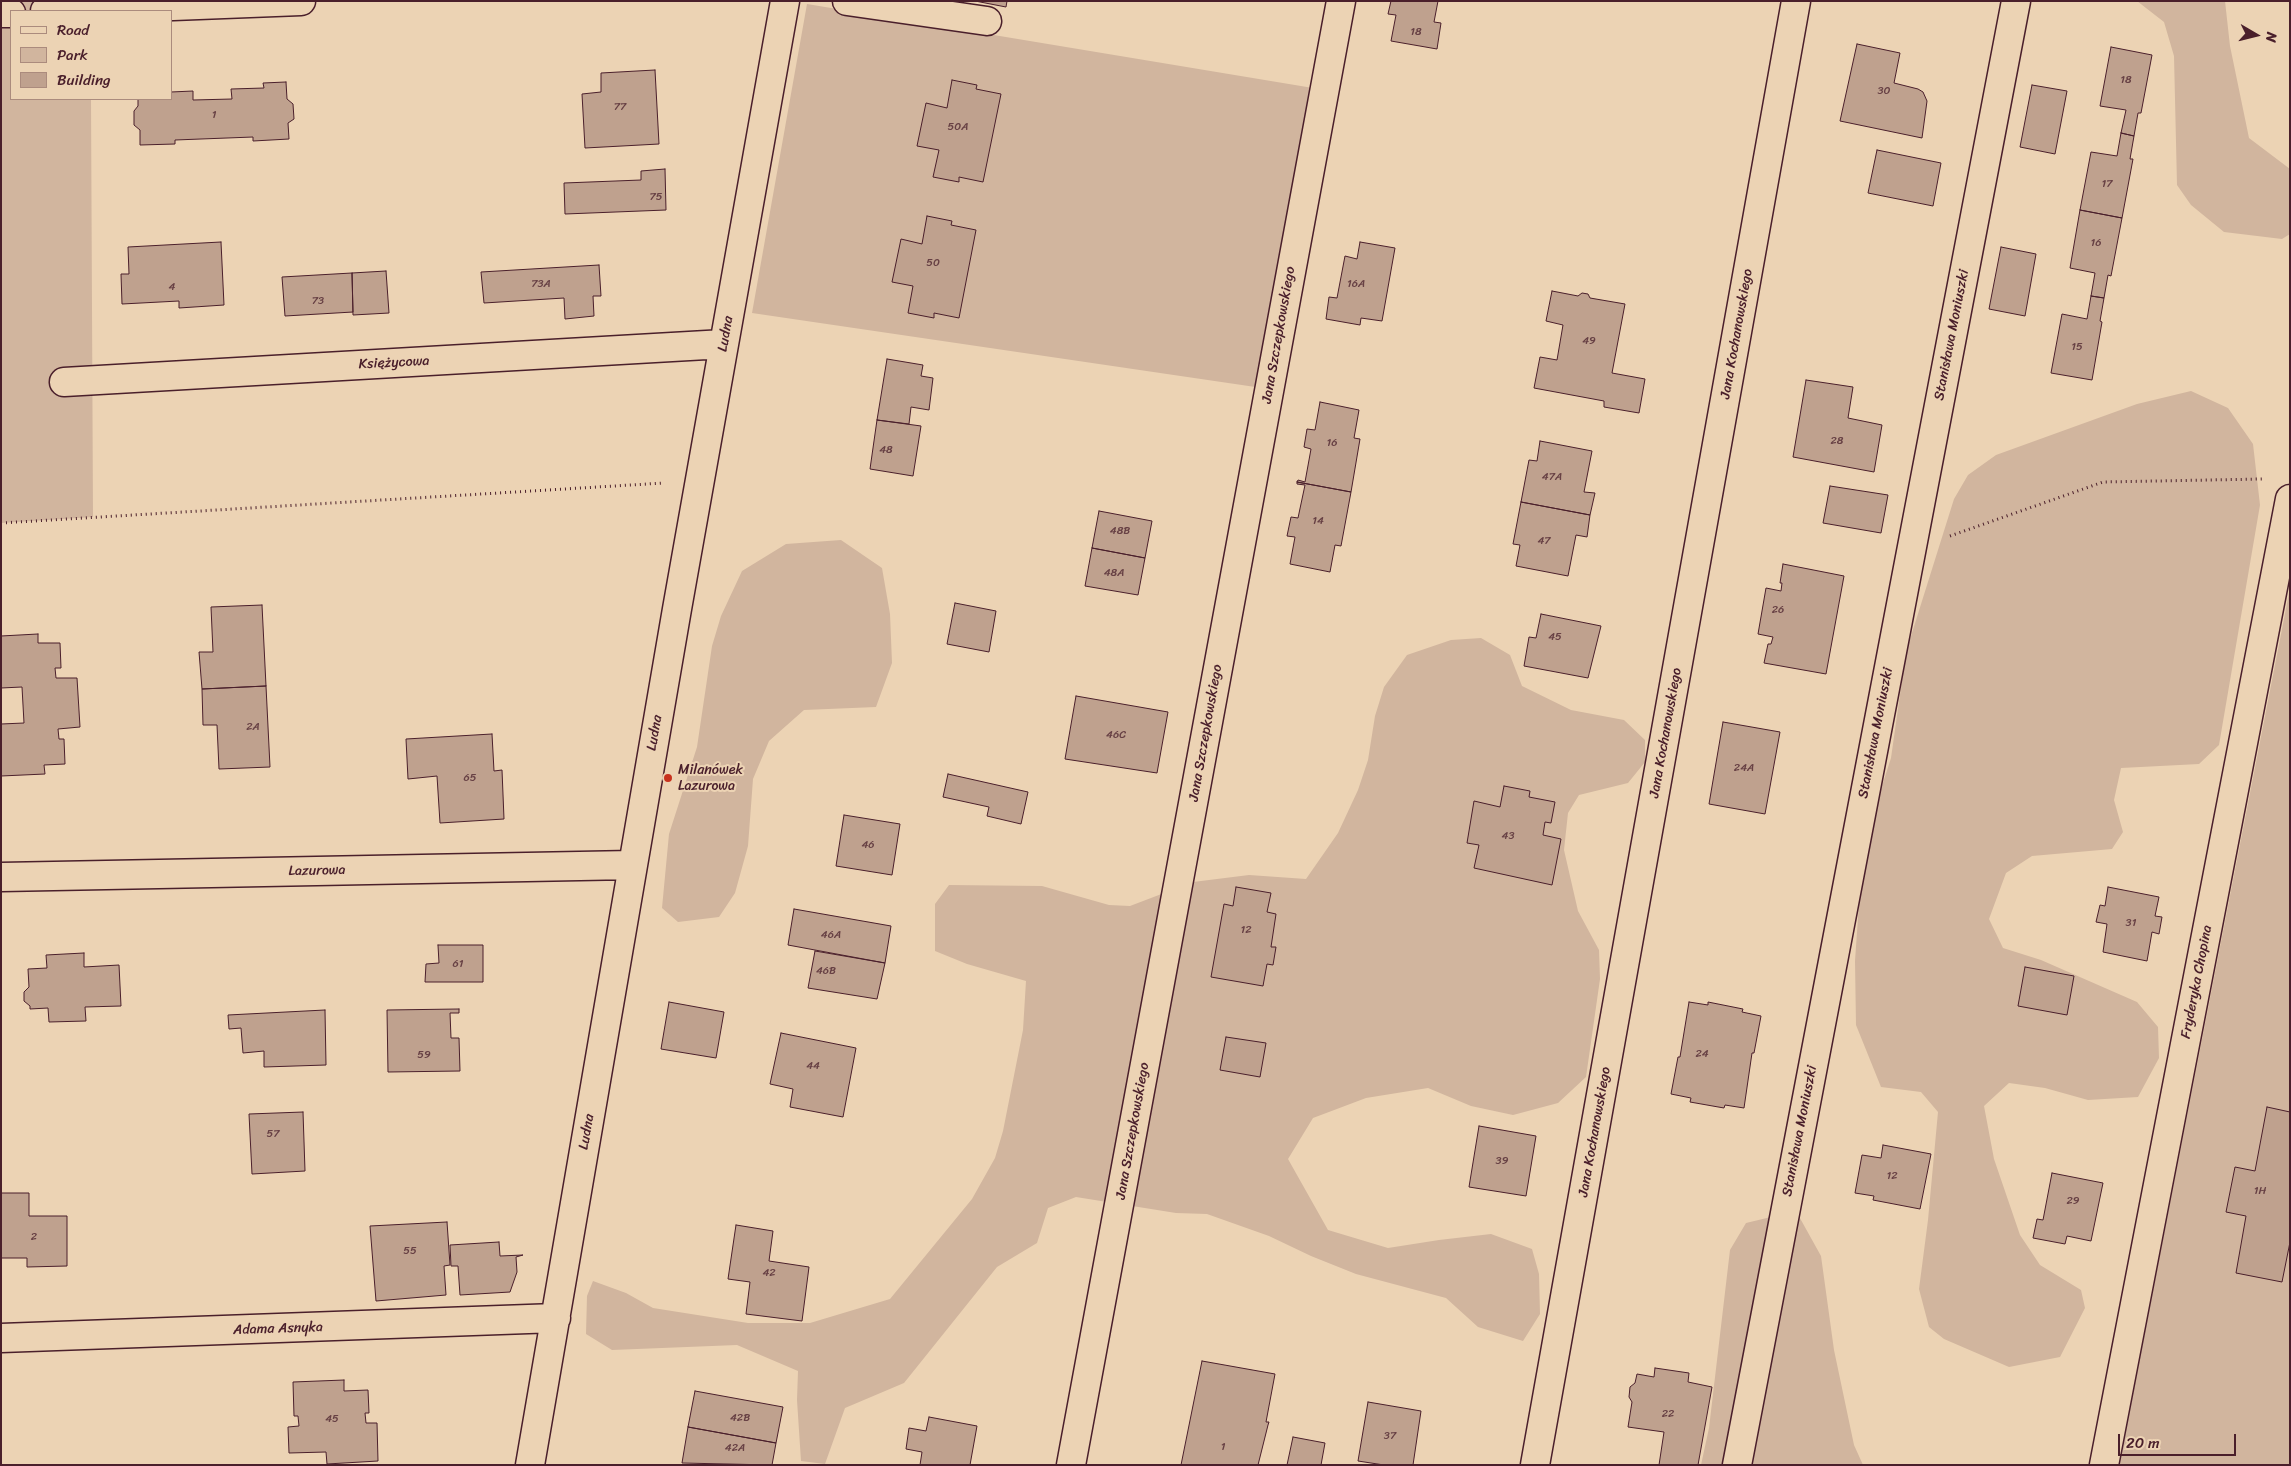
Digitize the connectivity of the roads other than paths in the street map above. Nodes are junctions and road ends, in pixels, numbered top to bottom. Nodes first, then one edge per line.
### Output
1 (301, 1) edge
2 (785, 1) edge
3 (847, 1) edge
4 (1341, 1) edge
5 (1796, 1) edge
6 (2016, 1) edge
7 (71, 10) edge
8 (987, 20) dead end
9 (724, 344) junction
10 (64, 382) dead end
11 (2290, 499) edge
12 (632, 865) junction
13 (1, 877) edge
14 (556, 1318) junction
15 (1, 1338) edge
16 (530, 1465) edge
17 (1071, 1465) edge
18 (1535, 1465) edge
19 (1737, 1465) edge
20 (2104, 1465) edge

1 - 7 street
2 - 9 street, Ludna
3 - 8 street
4 - 17 street, Jana Szczepkowskiego
5 - 18 street, Jana Kochanowskiego
6 - 19 street, Stanisława Moniuszki
9 - 10 street, Księżycowa
9 - 12 street, Ludna
11 - 20 street, Fryderyka Chopina
12 - 13 street, Lazurowa
12 - 14 street, Ludna
14 - 15 street, Adama Asnyka
14 - 16 street, Ludna

